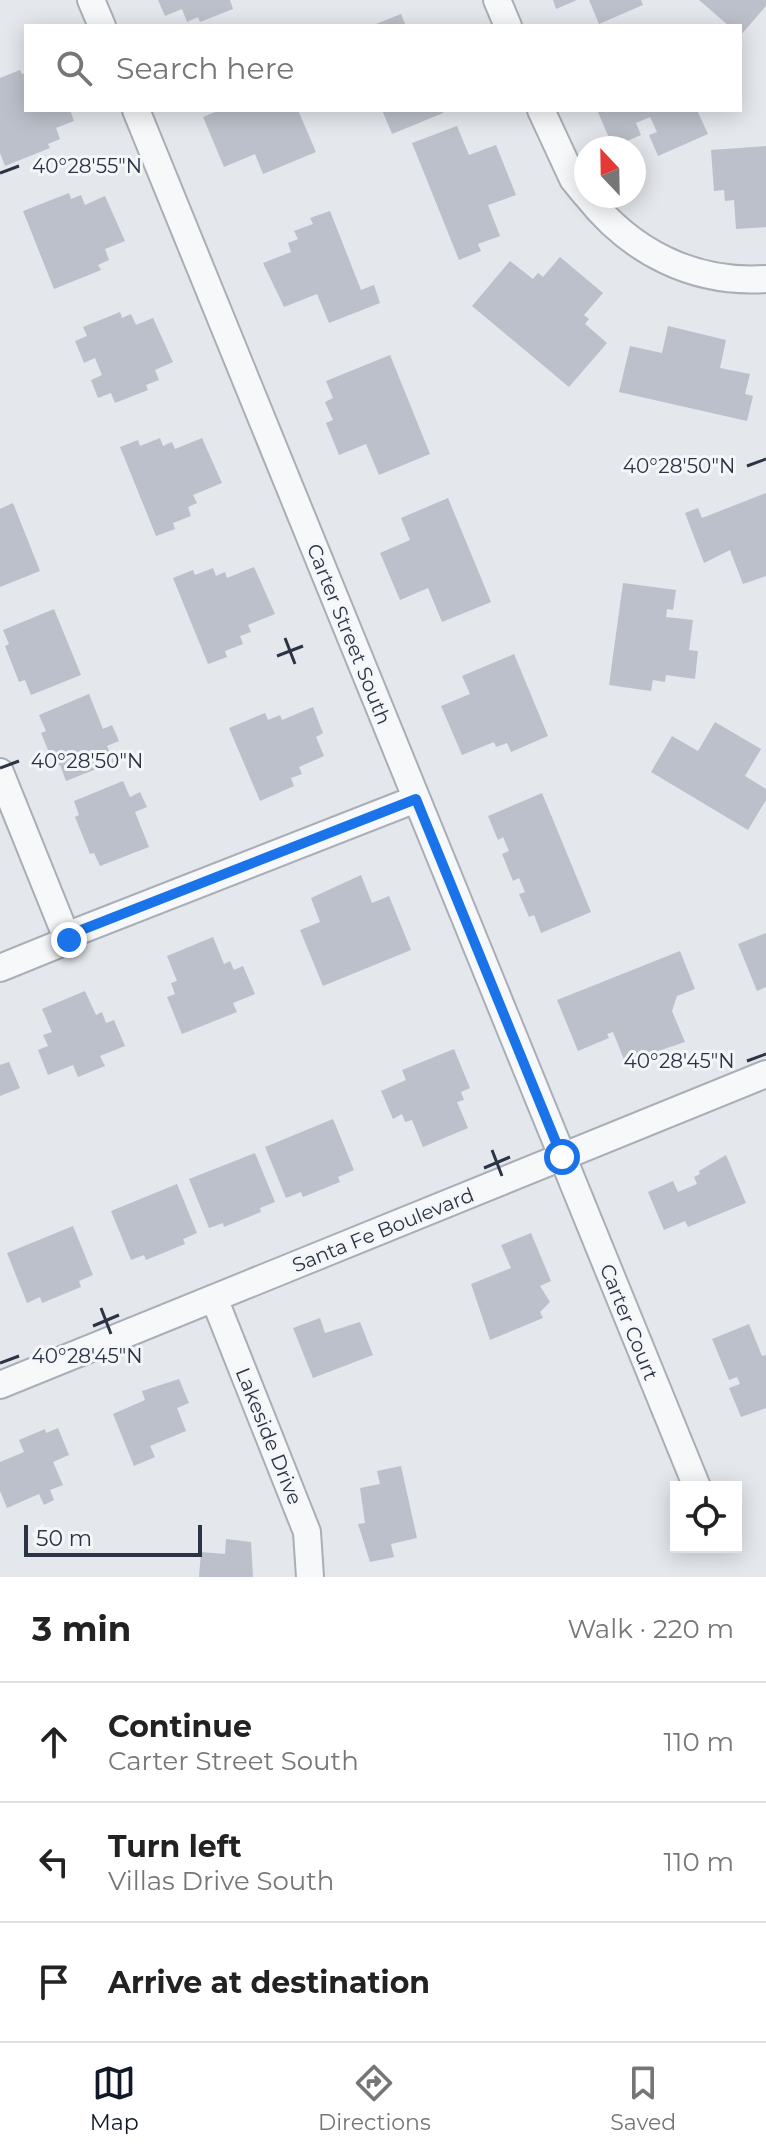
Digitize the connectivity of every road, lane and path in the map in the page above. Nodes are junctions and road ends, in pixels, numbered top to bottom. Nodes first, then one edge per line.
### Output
1 (91, 0) edge
2 (497, 0) edge
3 (101, 24) edge
4 (507, 24) edge
5 (137, 112) edge
6 (542, 112) edge
7 (574, 180) edge
8 (596, 208) edge
9 (766, 279) edge
10 (0, 772) edge
11 (416, 799) junction
12 (66, 936) junction
13 (0, 968) edge
14 (766, 1074) edge
15 (562, 1157) junction
16 (214, 1298) junction
17 (0, 1385) edge
18 (695, 1481) edge
19 (310, 1577) edge

1 - 3 street
2 - 4 street
5 - 11 street, Carter Street South
6 - 7 street
8 - 9 street
10 - 12 street
11 - 12 street
11 - 15 street, Carter Street South
12 - 13 street
14 - 15 street, Santa Fe Boulevard
15 - 16 street, Santa Fe Boulevard
15 - 18 street, Carter Court
16 - 17 street, Santa Fe Boulevard
16 - 19 street, Lakeside Drive

